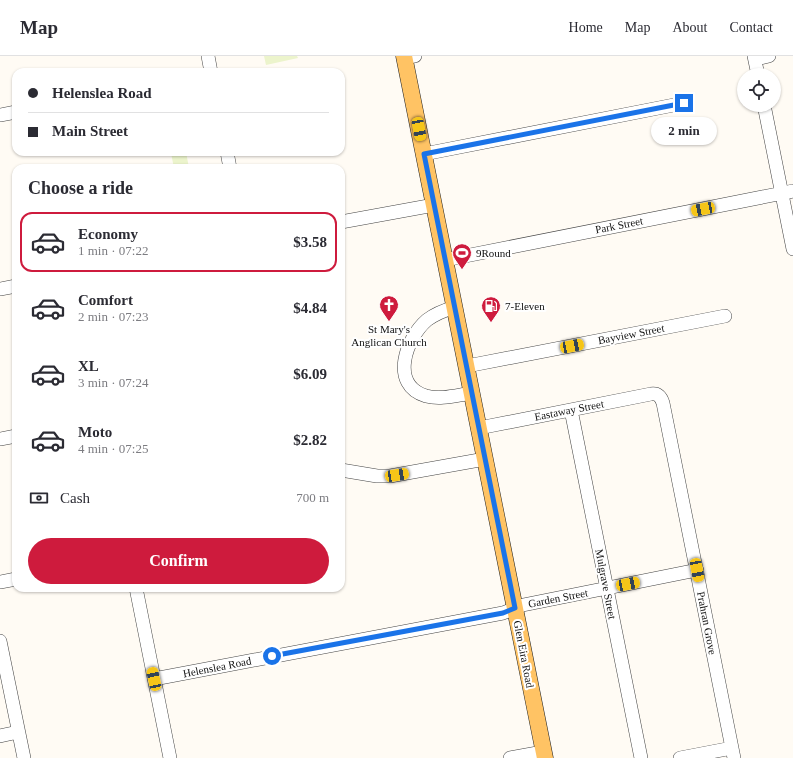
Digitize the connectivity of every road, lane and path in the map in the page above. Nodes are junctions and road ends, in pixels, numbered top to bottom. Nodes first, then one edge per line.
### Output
1 (208, 56) edge
2 (769, 56) edge
3 (408, 57) edge
4 (754, 57) edge
5 (210, 68) edge
6 (756, 68) edge
7 (684, 103) dead end
8 (766, 112) edge
9 (12, 113) edge
10 (0, 115) edge
11 (424, 154) junction
12 (787, 192) edge
13 (434, 205) junction
14 (345, 221) edge
15 (793, 249) edge
16 (445, 260) junction
17 (12, 287) edge
18 (0, 290) edge
19 (455, 307) junction
20 (725, 316) dead end
21 (466, 366) junction
22 (472, 393) junction
23 (659, 396) joint
24 (571, 410) junction
25 (479, 428) junction
26 (12, 437) edge
27 (0, 439) edge
28 (485, 459) junction
29 (345, 471) edge
30 (697, 570) junction
31 (12, 580) edge
32 (0, 582) edge
33 (607, 588) junction
34 (137, 592) edge
35 (515, 608) junction
36 (0, 641) edge
37 (154, 679) junction
38 (18, 732) junction
39 (0, 736) edge
40 (733, 753) edge
41 (544, 755) edge
42 (24, 758) edge
43 (170, 758) edge
44 (510, 758) edge
45 (641, 758) edge
46 (680, 758) edge

1 - 5 street
2 - 4 street
3 - 11 main road, Glen Eira Road
4 - 6 street
7 - 11 street
8 - 12 street
9 - 10 street
11 - 13 main road, Glen Eira Road
12 - 15 street
12 - 16 street, Park Street
13 - 14 street
13 - 16 main road, Glen Eira Road
16 - 19 main road, Glen Eira Road
17 - 18 street
19 - 21 main road, Glen Eira Road
19 - 22 street
20 - 21 street, Bayview Street
21 - 22 main road, Glen Eira Road
22 - 25 main road, Glen Eira Road
23 - 24 street, Eastaway Street
23 - 30 street, Prahran Grove
24 - 25 street, Eastaway Street
24 - 33 street, Mulgrave Street
25 - 28 main road, Glen Eira Road
26 - 27 street
28 - 29 street
28 - 35 main road, Glen Eira Road
30 - 33 street, Garden Street
30 - 40 street, Prahran Grove
31 - 32 street
33 - 35 street, Garden Street
33 - 45 street, Mulgrave Street
34 - 37 street
35 - 37 street, Helenslea Road
35 - 41 main road, Glen Eira Road
36 - 38 street
37 - 43 street
38 - 39 street
38 - 42 street
40 - 46 street
41 - 44 street

